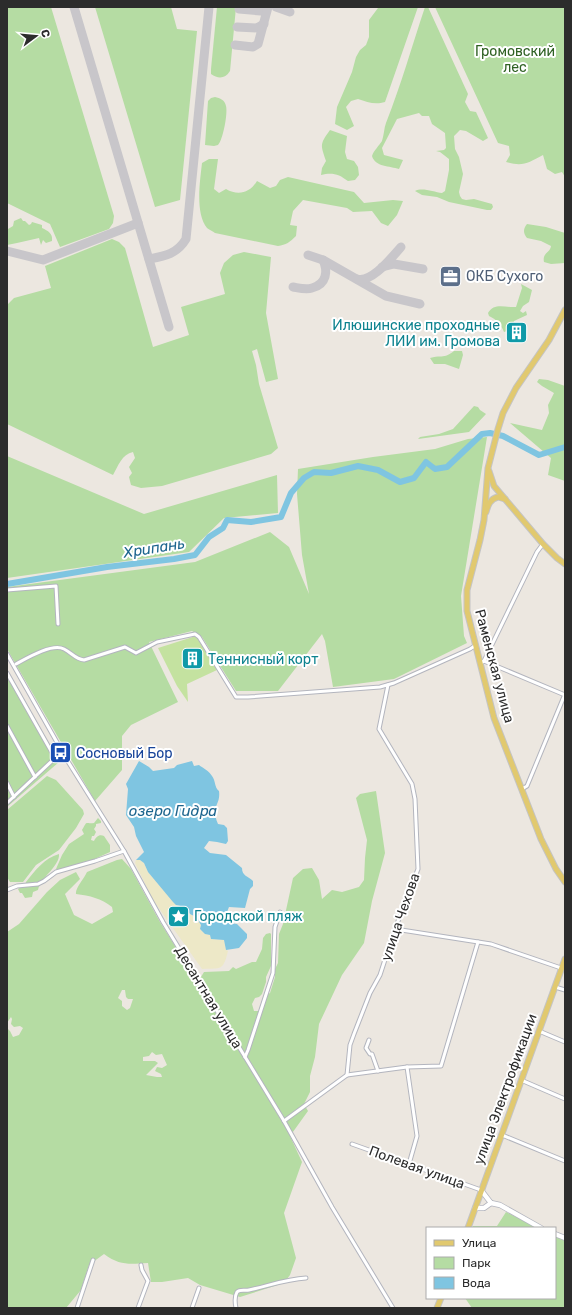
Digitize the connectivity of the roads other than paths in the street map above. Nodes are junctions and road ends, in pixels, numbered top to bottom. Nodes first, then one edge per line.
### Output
1 (565, 310) edge
2 (488, 468) junction
3 (494, 486) junction
4 (486, 487) junction
5 (506, 499) junction
6 (484, 520) junction
7 (543, 544) junction
8 (565, 564) edge
9 (7, 590) edge
10 (58, 624) dead end
11 (476, 645) junction
12 (7, 654) edge
13 (482, 662) junction
14 (15, 664) junction
15 (7, 673) edge
16 (388, 685) junction
17 (565, 695) edge
18 (7, 726) edge
19 (65, 756) junction
20 (55, 758) junction
21 (35, 777) junction
22 (7, 783) edge
23 (522, 789) junction
24 (14, 796) junction
25 (7, 803) edge
26 (124, 851) junction
27 (565, 882) edge
28 (7, 890) edge
29 (280, 912) dead end
30 (395, 929) junction
31 (478, 942) junction
32 (565, 959) edge
33 (562, 968) junction
34 (555, 987) junction
35 (565, 990) edge
36 (539, 1031) junction
37 (370, 1040) dead end
38 (565, 1042) edge
39 (245, 1057) junction
40 (407, 1067) junction
41 (378, 1071) junction
42 (347, 1075) junction
43 (521, 1080) junction
44 (565, 1099) edge
45 (284, 1121) junction
46 (502, 1136) junction
47 (352, 1144) dead end
48 (565, 1161) edge
49 (409, 1164) junction
50 (481, 1190) junction
51 (491, 1203) junction
52 (475, 1208) junction
53 (468, 1227) edge
54 (539, 1227) edge
55 (93, 1260) dead end
56 (141, 1265) dead end
57 (306, 1278) dead end
58 (199, 1288) dead end
59 (77, 1308) edge
60 (138, 1308) edge
61 (192, 1308) edge
62 (236, 1308) edge
63 (393, 1308) edge

1 - 2 main road, Раменская улица
2 - 3 main road
2 - 4 main road, Раменская улица
3 - 4 main road
3 - 5 main road
4 - 6 main road, Раменская улица
5 - 6 main road
5 - 7 main road
6 - 11 main road, Раменская улица
7 - 8 main road
7 - 13 street
9 - 10 street
11 - 13 main road, Раменская улица
11 - 16 street
12 - 14 street, Десантная улица
13 - 17 street
13 - 23 main road, Раменская улица
14 - 16 street
14 - 19 street, Десантная улица
15 - 20 street
16 - 30 street, улица Чехова
17 - 23 street
18 - 21 street
19 - 20 street
19 - 26 street, Десантная улица
20 - 21 street
21 - 24 street
22 - 24 street
23 - 27 main road, Раменская улица
24 - 25 street
26 - 28 street
26 - 39 street, Десантная улица
29 - 39 street
30 - 31 street
30 - 42 street, улица Чехова
31 - 33 street
31 - 40 street
32 - 33 main road, улица Электрофикации
33 - 34 main road, улица Электрофикации
34 - 35 street
34 - 36 main road, улица Электрофикации
36 - 38 street
36 - 43 main road, улица Электрофикации
37 - 41 street
39 - 45 street, Десантная улица
40 - 41 street
40 - 49 street
41 - 42 street
42 - 45 street
43 - 44 street
43 - 46 main road, улица Электрофикации
45 - 63 street, Десантная улица
46 - 48 street
46 - 50 main road, улица Электрофикации
47 - 49 street, Полевая улица
49 - 50 street, Полевая улица
50 - 51 street
50 - 52 main road, улица Электрофикации
51 - 52 street
51 - 54 street
52 - 53 main road, улица Электрофикации
55 - 59 street
56 - 60 street
57 - 62 street
58 - 61 street

